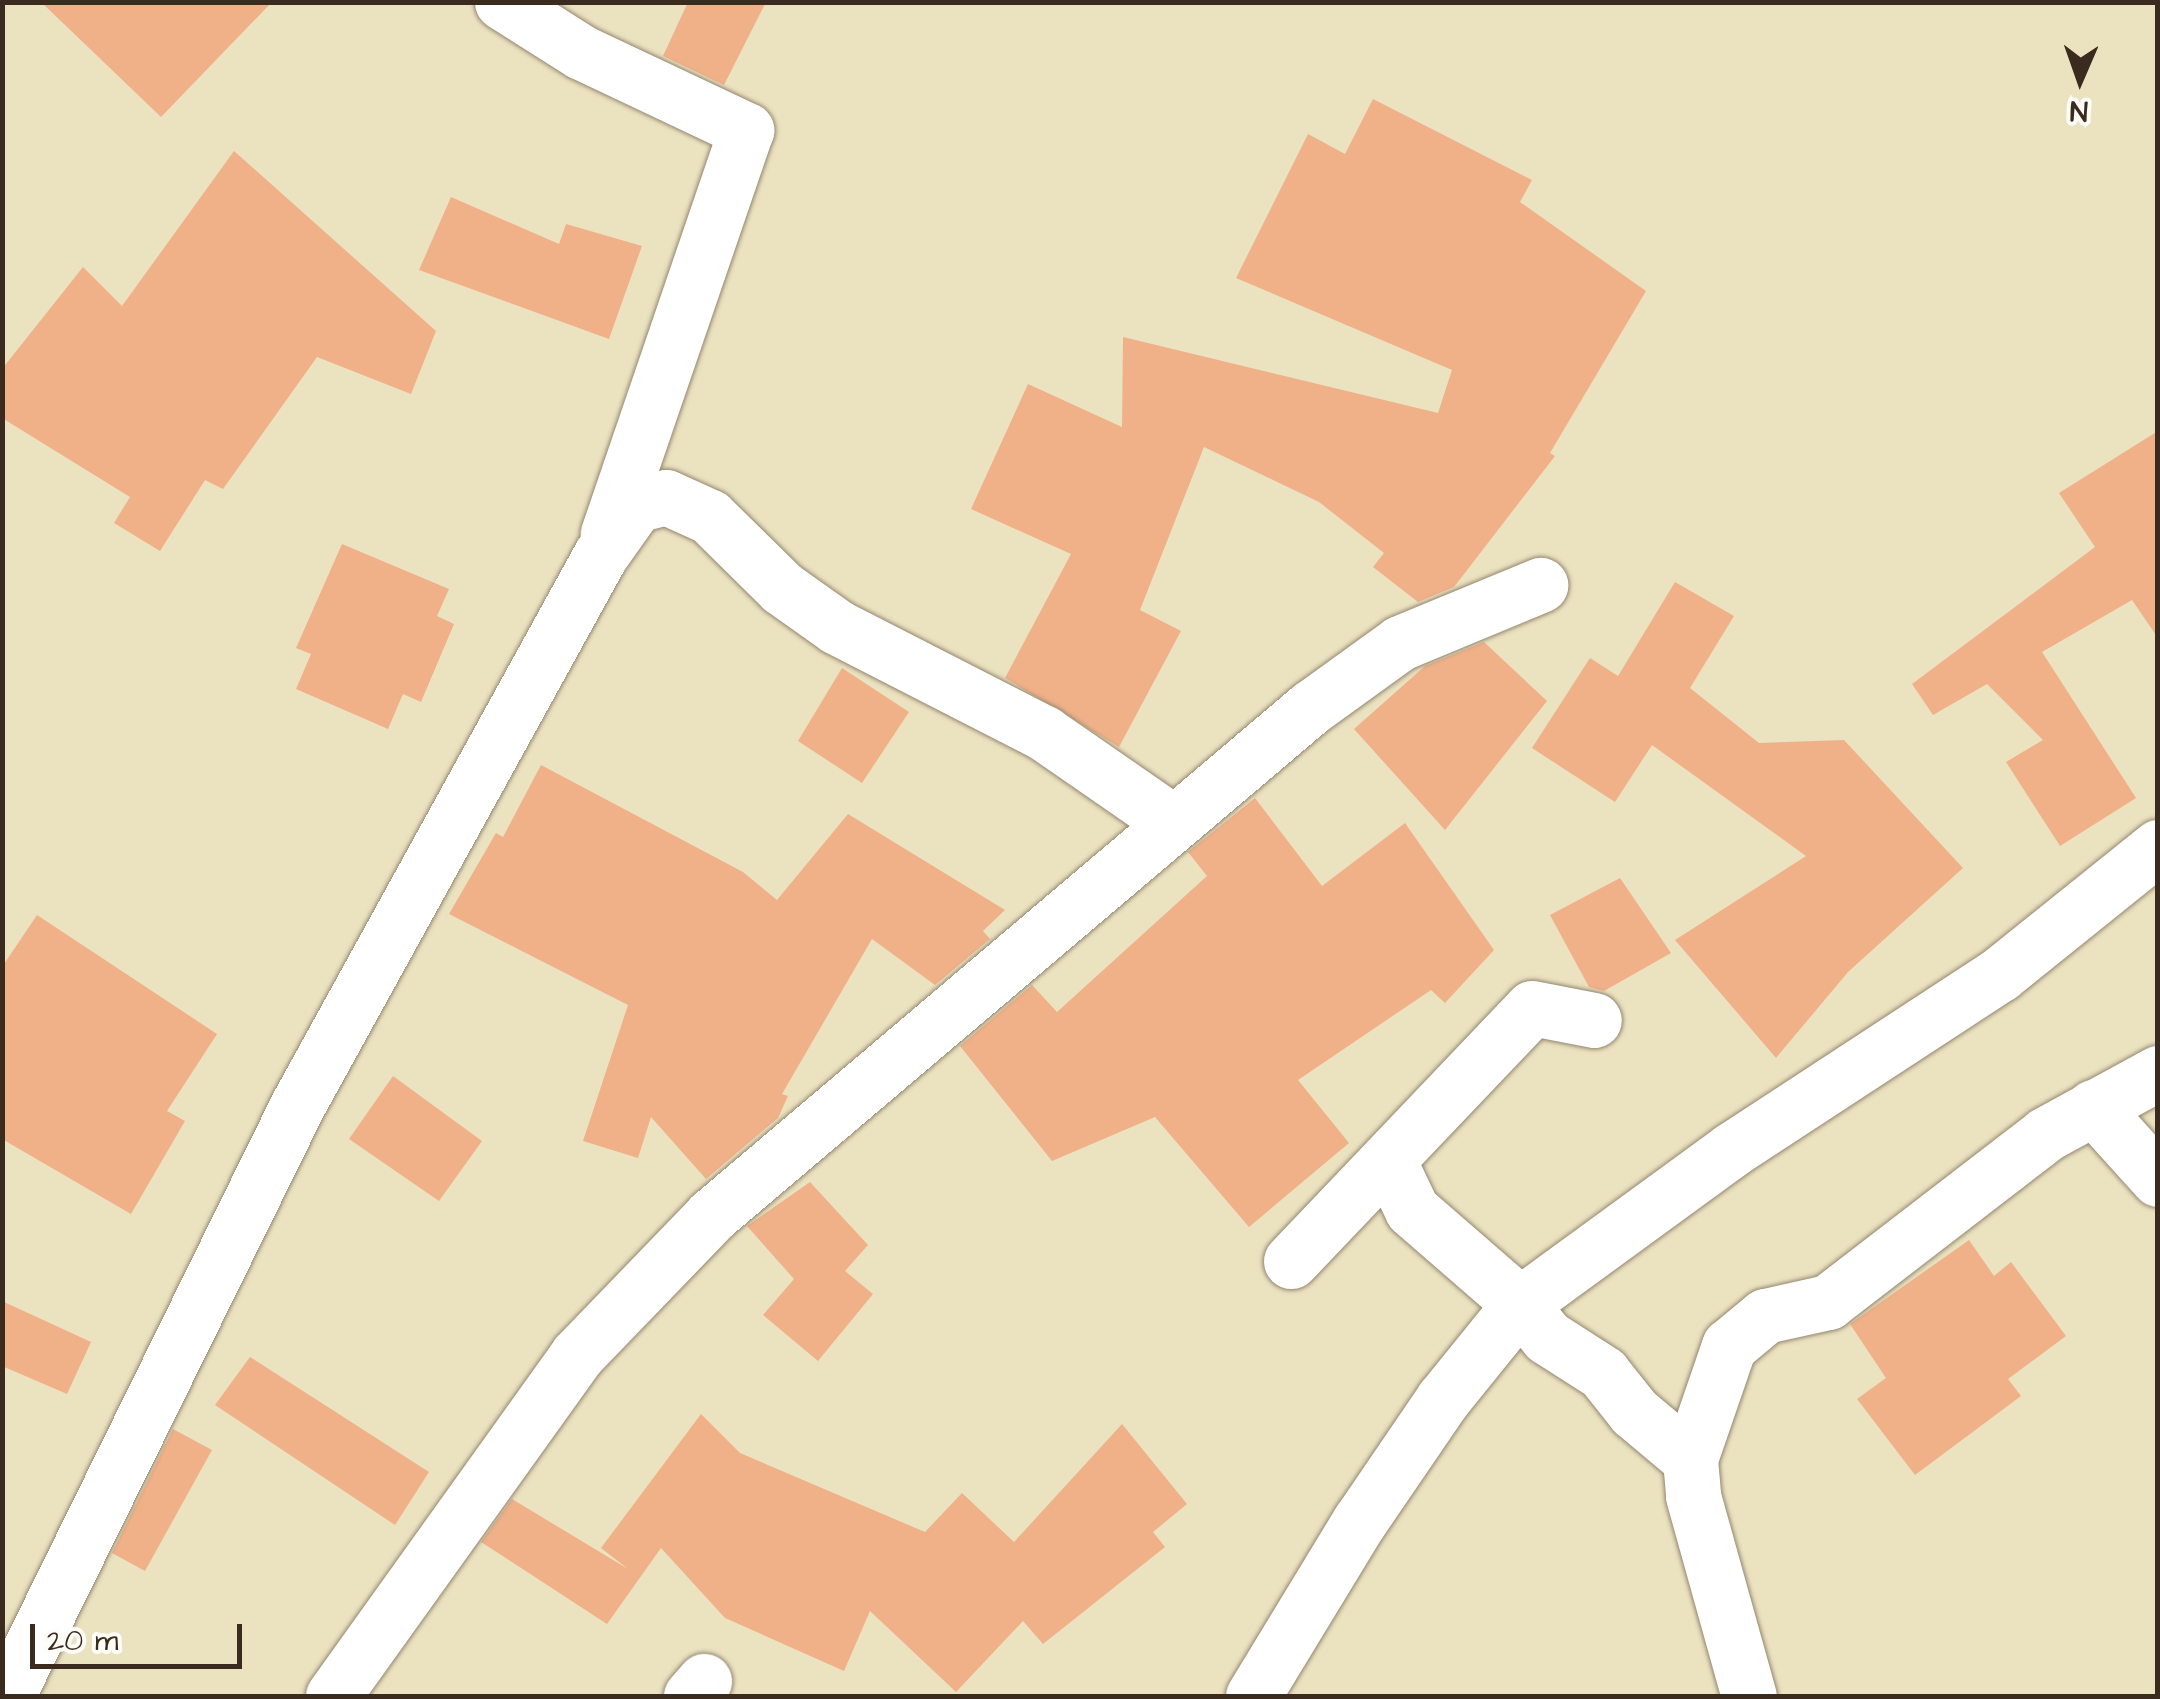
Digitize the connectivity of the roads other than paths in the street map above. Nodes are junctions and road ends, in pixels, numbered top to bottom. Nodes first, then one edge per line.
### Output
1 (502, 2) edge
2 (600, 556) junction
3 (1540, 586) dead end
4 (1170, 820) junction
5 (2158, 847) edge
6 (1594, 1020) dead end
7 (2158, 1073) edge
8 (2093, 1107) junction
9 (1389, 1162) junction
10 (2158, 1179) edge
11 (1291, 1261) dead end
12 (1520, 1304) junction
13 (1690, 1459) junction
14 (7, 1696) edge
15 (333, 1696) edge
16 (1253, 1696) edge
17 (1749, 1696) edge

1 - 2 street
2 - 4 street
2 - 14 street
3 - 4 street
4 - 15 street
5 - 12 street
6 - 9 street
7 - 8 street
8 - 10 street
8 - 13 street
9 - 11 street
9 - 12 street
12 - 13 street
12 - 16 street
13 - 17 street

